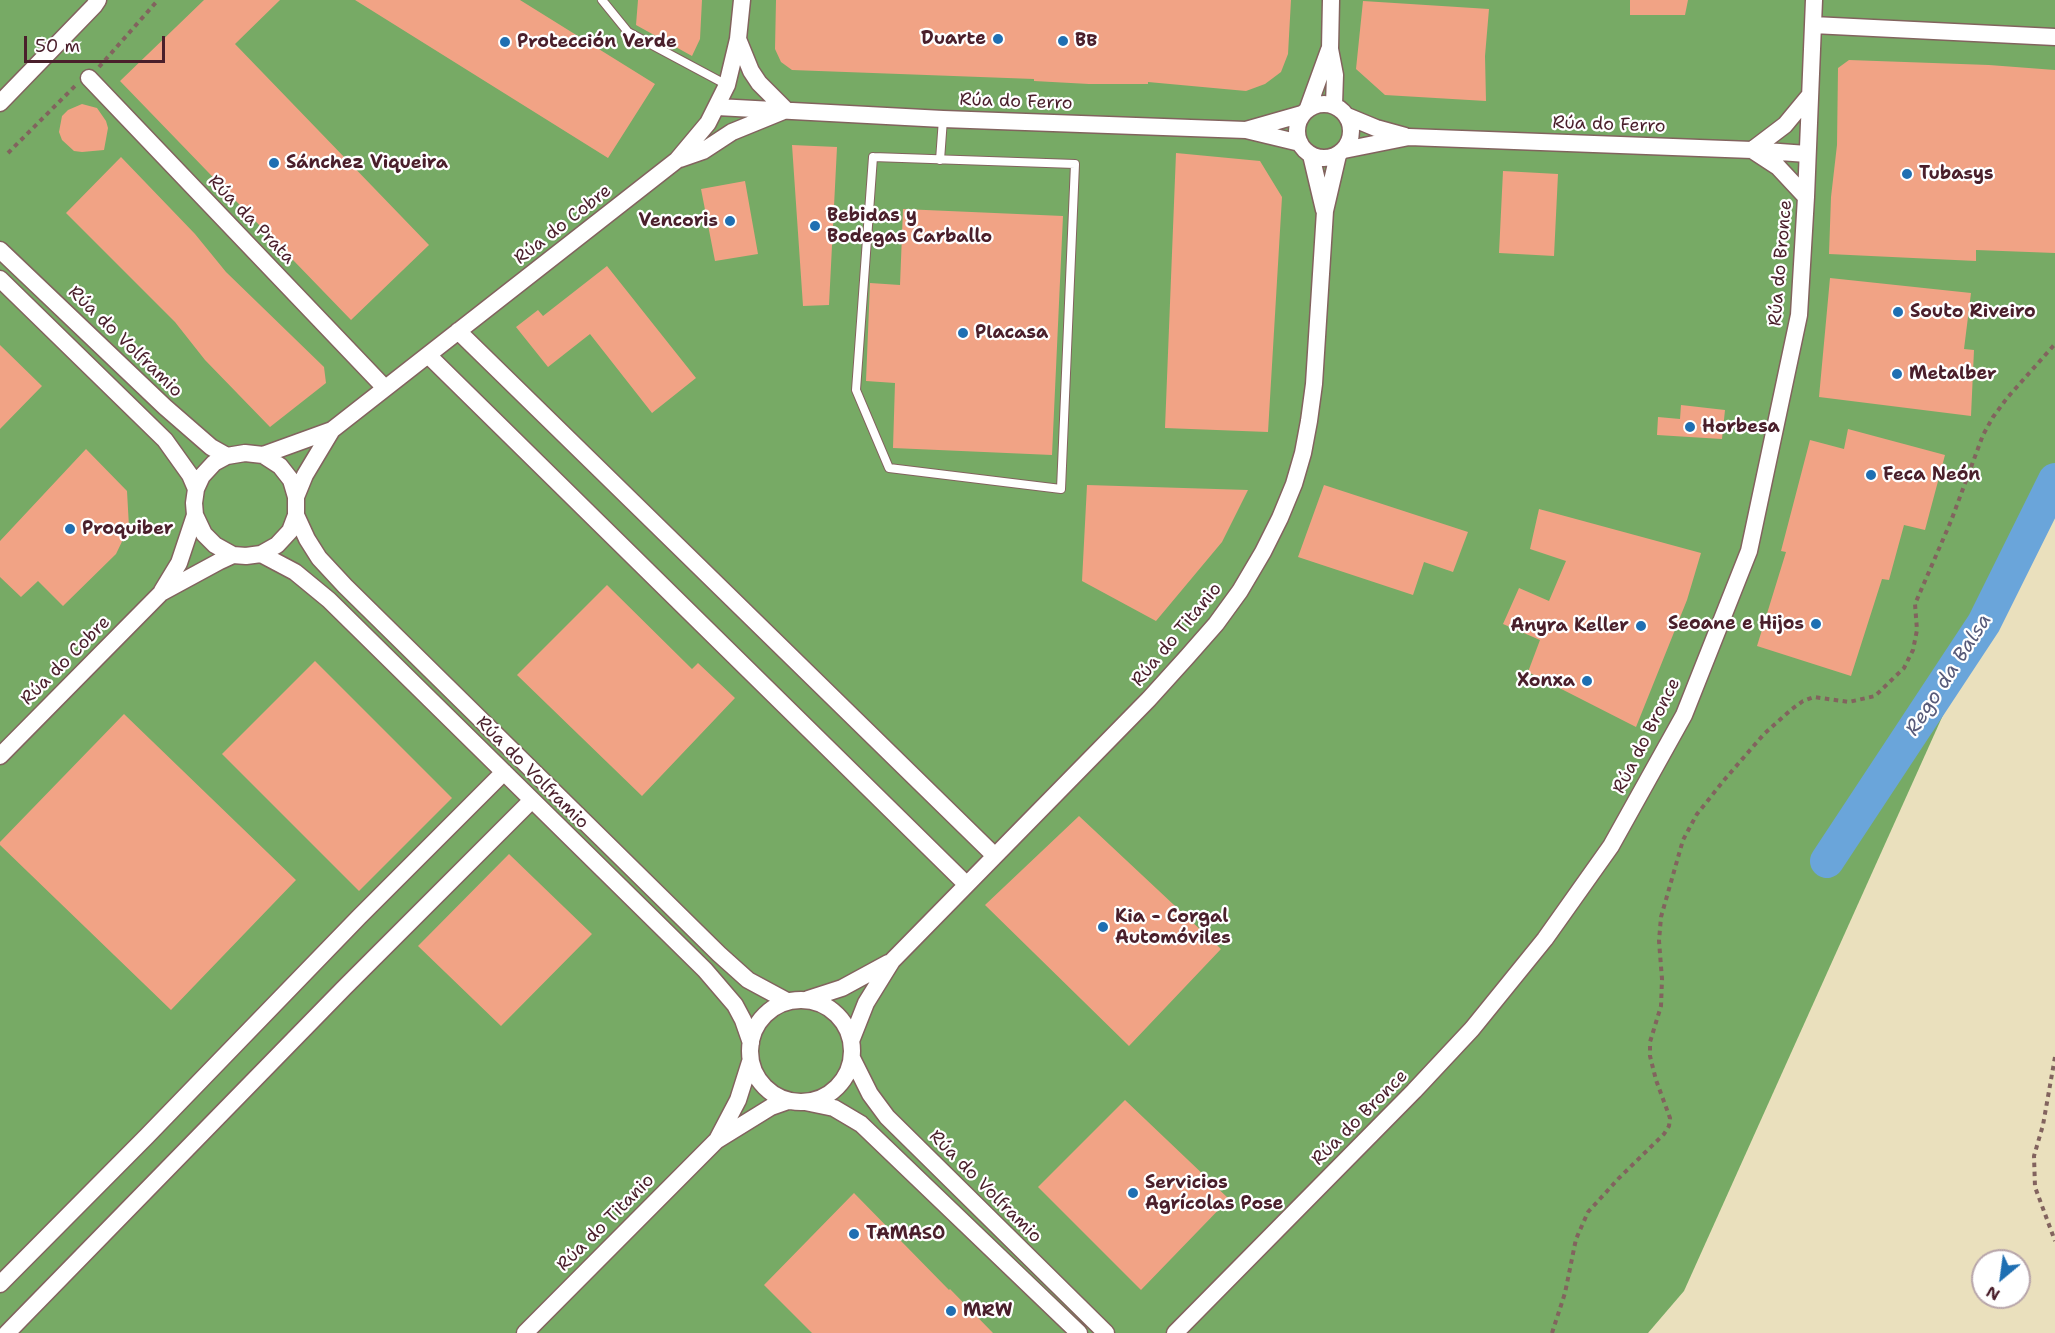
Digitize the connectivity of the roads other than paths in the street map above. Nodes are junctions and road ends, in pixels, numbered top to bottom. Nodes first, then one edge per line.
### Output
1 (98, 0) edge
2 (602, 0) edge
3 (742, 0) edge
4 (1331, 0) edge
5 (1814, 0) edge
6 (1813, 25) junction
7 (2055, 38) edge
8 (738, 39) junction
9 (1330, 49) junction
10 (89, 78) dead end
11 (727, 85) junction
12 (1809, 96) junction
13 (0, 103) edge
14 (1334, 105) junction
15 (717, 107) junction
16 (786, 111) junction
17 (1305, 111) junction
18 (1347, 116) junction
19 (943, 119) junction
20 (1246, 130) junction
21 (1409, 136) junction
22 (1305, 149) junction
23 (1752, 150) junction
24 (1341, 152) junction
25 (1807, 154) junction
26 (677, 160) junction
27 (940, 160) junction
28 (1806, 196) junction
29 (1325, 211) junction
30 (0, 250) edge
31 (0, 279) edge
32 (458, 331) junction
33 (428, 355) junction
34 (385, 388) junction
35 (332, 430) junction
36 (263, 455) junction
37 (227, 456) junction
38 (196, 489) junction
39 (296, 497) junction
40 (195, 515) junction
41 (296, 515) junction
42 (261, 554) junction
43 (233, 555) junction
44 (161, 593) junction
45 (0, 756) edge
46 (504, 772) junction
47 (532, 800) junction
48 (994, 855) junction
49 (966, 884) junction
50 (892, 962) junction
51 (806, 999) junction
52 (787, 1001) junction
53 (851, 1041) junction
54 (751, 1043) junction
55 (852, 1059) junction
56 (750, 1062) junction
57 (797, 1101) junction
58 (716, 1141) junction
59 (0, 1284) edge
60 (7, 1333) edge
61 (525, 1333) edge
62 (1078, 1333) edge
63 (1106, 1333) edge
64 (1175, 1333) edge

1 - 13 street
2 - 11 lane
3 - 8 street, Rúa do Cobre
4 - 9 street
5 - 6 street, Rúa do Bronce
6 - 7 street
6 - 12 street, Rúa do Bronce
8 - 11 street, Rúa do Cobre
8 - 16 street
9 - 14 street
9 - 17 street
10 - 34 street, Rúa da Prata
11 - 15 street, Rúa do Cobre
12 - 23 street
12 - 25 street, Rúa do Bronce
14 - 17 street
14 - 18 street
15 - 16 street, Rúa do Ferro
15 - 26 street, Rúa do Cobre
16 - 19 street, Rúa do Ferro
16 - 26 street, Rúa do Ferro
17 - 20 street, Rúa do Ferro
17 - 22 street
18 - 21 street, Rúa do Ferro
18 - 24 street
19 - 20 street, Rúa do Ferro
19 - 27 lane
20 - 22 street, Rúa do Ferro
21 - 23 street, Rúa do Ferro
21 - 24 street, Rúa do Ferro
22 - 24 street
22 - 29 street, Rúa do Titanio
23 - 25 street, Rúa do Ferro
23 - 28 street
24 - 29 street, Rúa do Titanio
25 - 28 street, Rúa do Bronce
26 - 32 street, Rúa do Cobre
27 - 27 lane
28 - 64 street, Rúa do Bronce
29 - 48 street, Rúa do Titanio
30 - 37 street, Rúa do Volframio
31 - 38 street
32 - 33 street, Rúa do Cobre
32 - 48 street
33 - 34 street, Rúa do Cobre
33 - 49 street
34 - 35 street, Rúa do Cobre
35 - 36 street
35 - 39 street
36 - 37 street
36 - 39 street
37 - 38 street
38 - 40 street
39 - 41 street
40 - 43 street
40 - 44 street
41 - 42 street
41 - 52 street, Rúa do Volframio
42 - 43 street
42 - 46 street, Rúa do Volframio
43 - 44 street
44 - 45 street, Rúa do Cobre
46 - 47 street, Rúa do Volframio
46 - 59 street
47 - 54 street, Rúa do Volframio
47 - 60 street
48 - 49 street, Rúa do Titanio
49 - 50 street, Rúa do Titanio
50 - 51 street
50 - 53 street
51 - 52 street
51 - 53 street
52 - 54 street
53 - 55 street
54 - 56 street
55 - 57 street
55 - 63 street, Rúa do Volframio
56 - 57 street
56 - 58 street
57 - 58 street
57 - 62 street
58 - 61 street, Rúa do Titanio

